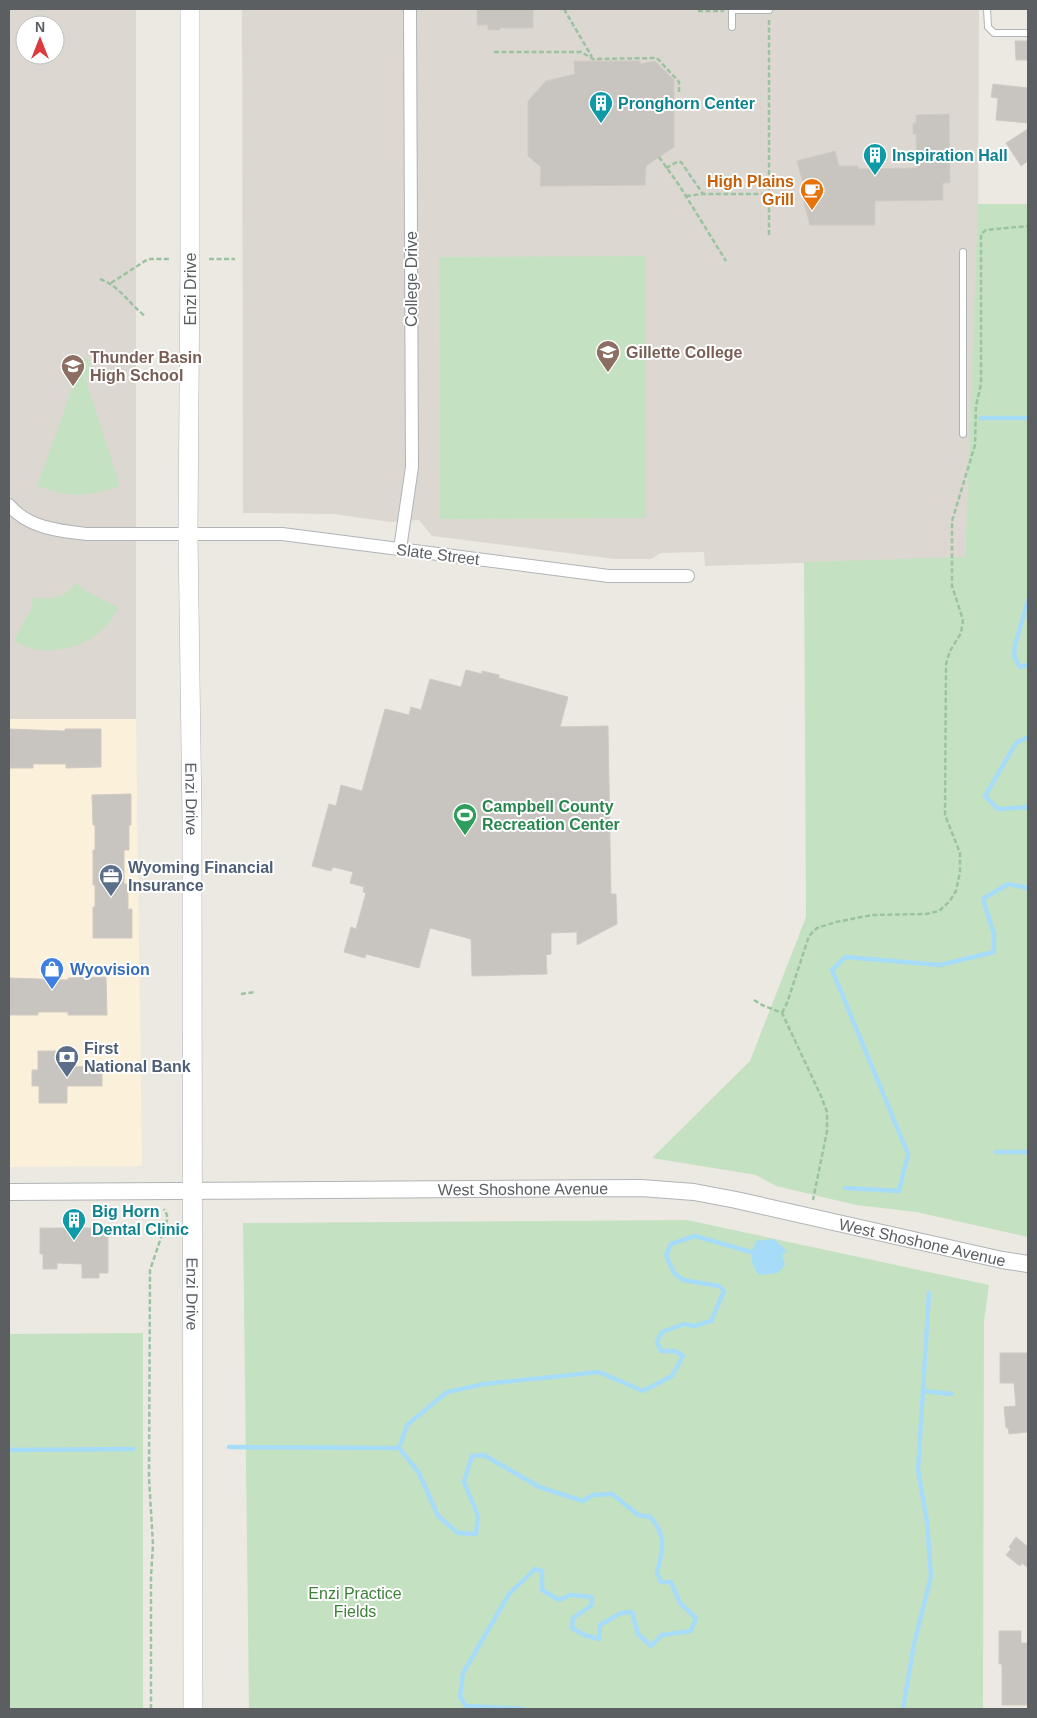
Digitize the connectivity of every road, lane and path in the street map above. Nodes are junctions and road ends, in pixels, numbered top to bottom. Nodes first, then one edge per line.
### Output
1 (190, 9) edge
2 (410, 9) edge
3 (564, 9) edge
4 (988, 9) edge
5 (732, 10) junction
6 (769, 10) joint
7 (698, 11) dead end
8 (732, 26) dead end
9 (1028, 33) edge
10 (494, 52) dead end
11 (593, 58) junction
12 (679, 92) dead end
13 (659, 157) dead end
14 (666, 168) junction
15 (703, 194) junction
16 (769, 194) junction
17 (686, 196) junction
18 (1028, 226) edge
19 (769, 235) dead end
20 (963, 252) dead end
21 (170, 259) dead end
22 (209, 259) dead end
23 (235, 259) dead end
24 (726, 261) dead end
25 (100, 279) dead end
26 (111, 283) junction
27 (145, 316) dead end
28 (963, 434) dead end
29 (9, 505) edge
30 (188, 534) junction
31 (400, 549) junction
32 (688, 576) dead end
33 (256, 992) dead end
34 (241, 994) dead end
35 (754, 1000) dead end
36 (782, 1013) junction
37 (9, 1192) edge
38 (192, 1192) junction
39 (812, 1200) dead end
40 (164, 1209) dead end
41 (1028, 1264) edge
42 (150, 1709) edge
43 (193, 1709) edge

1 - 30 main road, Enzi Drive
2 - 31 street, College Drive
3 - 11 path
4 - 9 lane
5 - 6 lane
5 - 7 path
5 - 8 lane
6 - 16 path
10 - 11 path
11 - 12 path
13 - 14 path
14 - 15 path
14 - 17 path
15 - 16 path
15 - 17 path
16 - 19 path
17 - 24 path
18 - 36 path
20 - 28 lane
21 - 26 path
22 - 23 path
25 - 26 path
26 - 27 path
29 - 30 street, Slate Street
30 - 31 street, Slate Street
30 - 38 main road, Enzi Drive
31 - 32 street, Slate Street
33 - 34 path
35 - 36 path
36 - 39 path
37 - 38 street, West Shoshone Avenue
38 - 41 street, West Shoshone Avenue
38 - 43 main road, Enzi Drive
40 - 42 path

